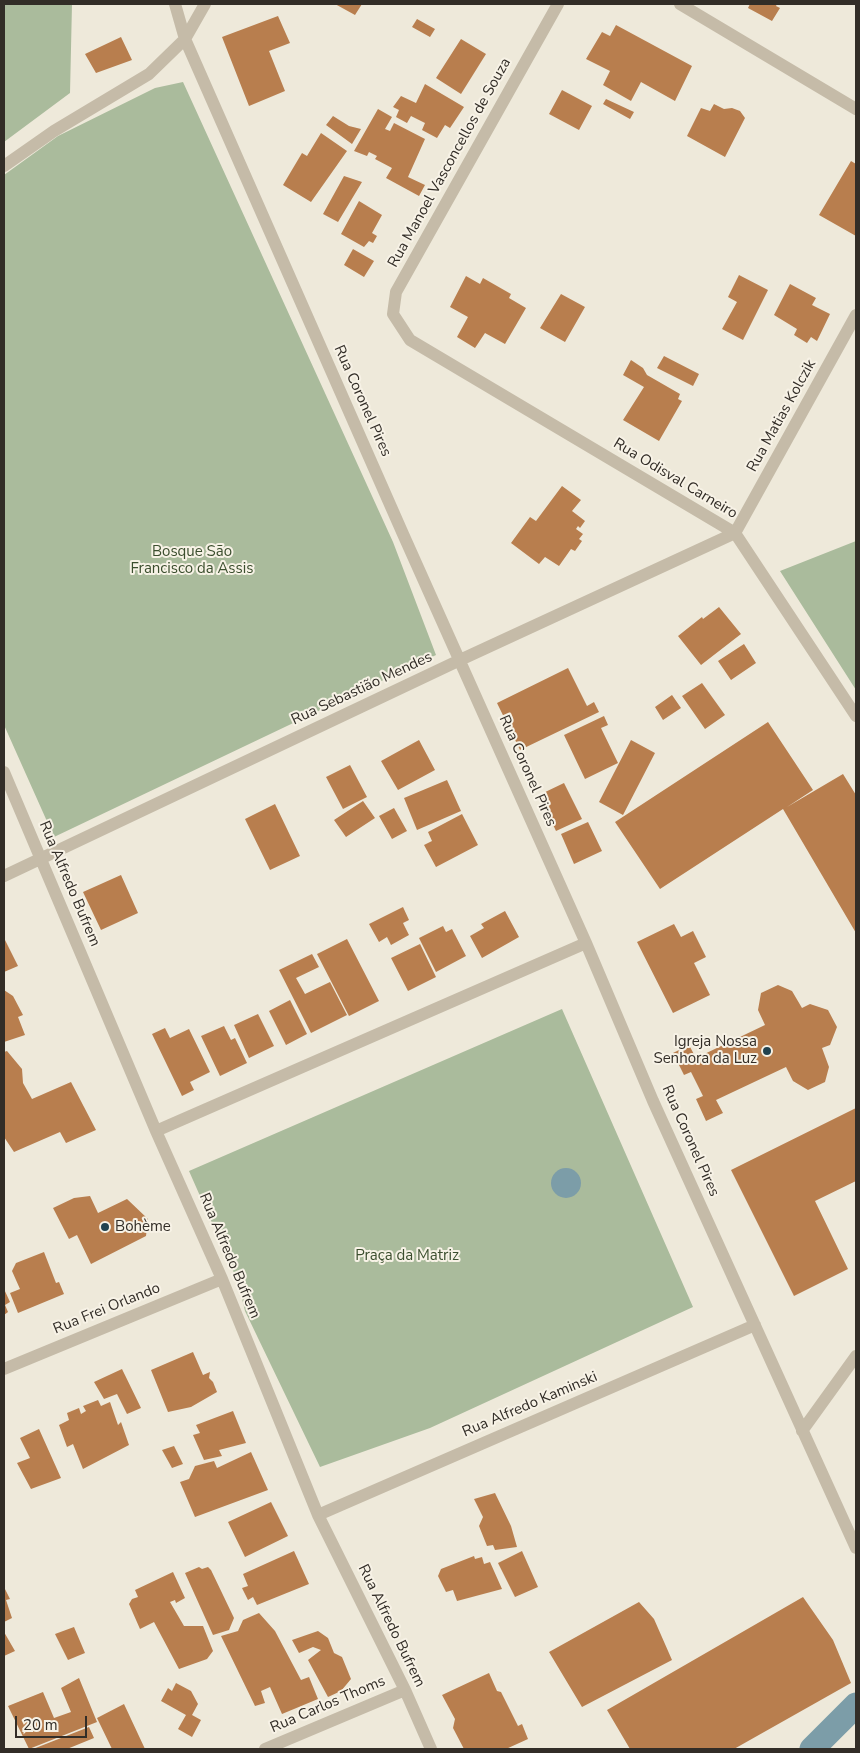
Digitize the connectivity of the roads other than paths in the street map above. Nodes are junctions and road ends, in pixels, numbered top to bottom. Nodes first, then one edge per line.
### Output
1 (175, 4) edge
2 (205, 4) edge
3 (558, 4) edge
4 (680, 4) edge
5 (185, 39) junction
6 (856, 108) edge
7 (4, 166) edge
8 (856, 315) edge
9 (410, 340) joint
10 (735, 533) junction
11 (460, 660) junction
12 (856, 716) edge
13 (4, 772) edge
14 (41, 860) junction
15 (4, 876) edge
16 (586, 943) junction
17 (156, 1131) junction
18 (222, 1279) junction
19 (755, 1325) junction
20 (856, 1356) edge
21 (4, 1369) edge
22 (802, 1432) junction
23 (318, 1515) junction
24 (856, 1548) edge
25 (404, 1690) junction
26 (265, 1749) edge
27 (431, 1749) edge

1 - 5 street, Rua Coronel Pires
2 - 5 street
3 - 9 street, Rua Manoel Vasconcellos de Souza
4 - 6 street
5 - 7 street
5 - 11 street, Rua Coronel Pires
8 - 10 street, Rua Matias Kolczik
9 - 10 street, Rua Odisval Carneiro
10 - 11 street, Rua Sebastião Mendes
10 - 12 street, Rua Odisval Carneiro
11 - 14 street, Rua Sebastião Mendes
11 - 16 street, Rua Coronel Pires
13 - 14 street, Rua Alfredo Bufrem
14 - 15 street, Rua Sebastião Mendes
14 - 17 street, Rua Alfredo Bufrem
16 - 17 street
16 - 19 street, Rua Coronel Pires
17 - 18 street, Rua Alfredo Bufrem
18 - 21 street, Rua Frei Orlando
18 - 23 street, Rua Alfredo Bufrem
19 - 22 street, Rua Coronel Pires
19 - 23 street, Rua Alfredo Kaminski
20 - 22 street
22 - 24 street, Rua Coronel Pires
23 - 25 street, Rua Alfredo Bufrem
25 - 26 street, Rua Carlos Thoms
25 - 27 street, Rua Alfredo Bufrem

